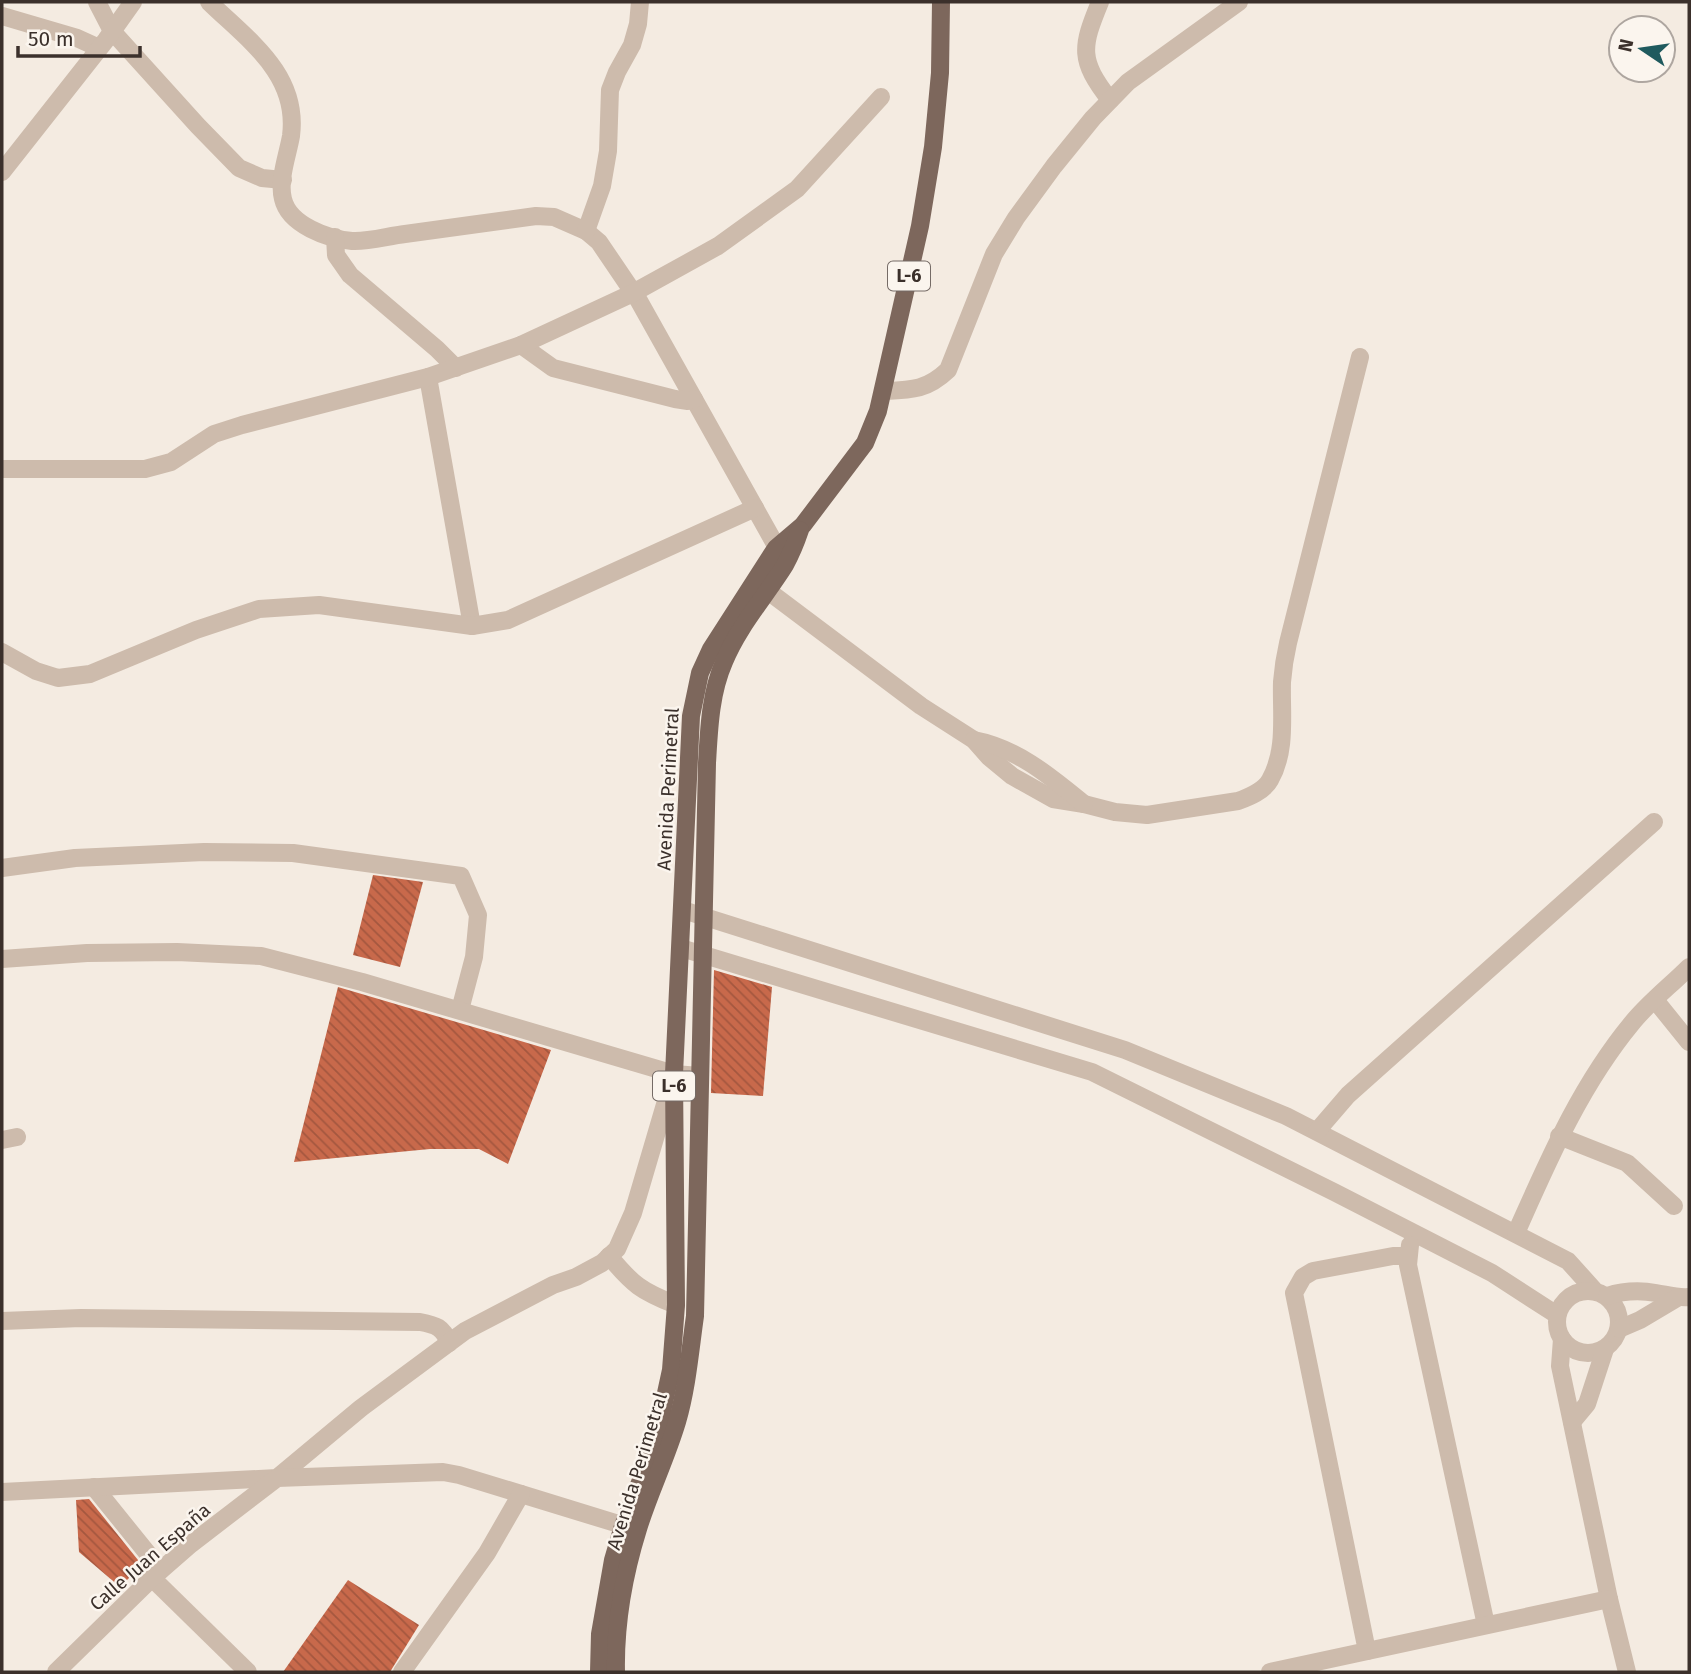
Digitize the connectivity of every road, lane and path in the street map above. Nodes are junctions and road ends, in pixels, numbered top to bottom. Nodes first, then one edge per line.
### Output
1 (97, 2) edge
2 (132, 2) edge
3 (209, 2) edge
4 (640, 2) edge
5 (941, 2) edge
6 (1100, 2) edge
7 (1239, 2) edge
8 (2, 16) edge
9 (112, 31) junction
10 (100, 48) junction
11 (881, 97) dead end
12 (1110, 100) junction
13 (2, 174) edge
14 (283, 180) junction
15 (586, 231) junction
16 (335, 237) junction
17 (633, 293) junction
18 (522, 345) junction
19 (1360, 357) dead end
20 (456, 368) junction
21 (429, 377) junction
22 (884, 391) junction
23 (694, 399) junction
24 (2, 468) edge
25 (755, 508) junction
26 (781, 555) junction
27 (768, 591) junction
28 (472, 626) junction
29 (2, 652) edge
30 (1654, 822) dead end
31 (3, 864) edge
32 (682, 910) junction
33 (704, 917) junction
34 (681, 948) junction
35 (704, 955) junction
36 (2, 958) edge
37 (1689, 967) edge
38 (1655, 1000) junction
39 (460, 1010) junction
40 (1689, 1042) edge
41 (674, 1074) junction
42 (700, 1076) junction
43 (1317, 1131) junction
44 (1559, 1136) junction
45 (1674, 1206) dead end
46 (1415, 1233) junction
47 (1516, 1233) junction
48 (609, 1256) junction
49 (1408, 1256) junction
50 (1601, 1293) junction
51 (1683, 1297) edge
52 (676, 1305) junction
53 (1557, 1315) junction
54 (2, 1321) edge
55 (1619, 1329) junction
56 (1562, 1339) junction
57 (449, 1343) junction
58 (1605, 1349) junction
59 (1572, 1422) junction
60 (277, 1478) junction
61 (94, 1488) junction
62 (2, 1492) edge
63 (521, 1494) junction
64 (630, 1528) junction
65 (157, 1574) junction
66 (1609, 1599) junction
67 (1486, 1625) junction
68 (1367, 1651) junction
69 (56, 1672) edge
70 (248, 1672) edge
71 (402, 1672) edge
72 (599, 1672) edge
73 (616, 1672) edge
74 (1270, 1672) edge
75 (1627, 1672) edge

1 - 9 street
2 - 9 street
3 - 14 street
4 - 15 street
5 - 22 main road, L-6
6 - 12 street
7 - 12 street
8 - 10 street
9 - 10 street
9 - 14 street
10 - 13 street
11 - 17 street
12 - 22 street
14 - 16 street
15 - 16 street
15 - 17 street
16 - 20 street
17 - 18 street
17 - 23 street
18 - 20 street
18 - 23 street
19 - 27 street
20 - 21 street
21 - 24 street
21 - 28 street
22 - 26 main road, Avenida Perimetral / L-6
23 - 25 street
25 - 26 street
25 - 28 street
26 - 27 main road, Avenida Perimetral / L-6
26 - 32 main road, Avenida Perimetral / L-6
27 - 33 main road, Avenida Perimetral / L-6
28 - 29 street
30 - 43 street
31 - 39 street
32 - 33 street
32 - 34 main road, Avenida Perimetral / L-6
33 - 35 main road, Avenida Perimetral / L-6
33 - 43 street
34 - 35 street
34 - 41 main road, Avenida Perimetral / L-6
35 - 42 main road, Avenida Perimetral / L-6
35 - 46 street
36 - 39 street
37 - 38 street
38 - 40 street
38 - 44 street
39 - 41 street
41 - 42 street
41 - 48 street
41 - 52 main road, Avenida Perimetral / L-6
42 - 64 main road, Avenida Perimetral / L-6
43 - 47 street
44 - 45 street
44 - 47 street
46 - 49 street
46 - 53 street
47 - 50 street
48 - 52 street
48 - 57 street, Calle Juan España
49 - 67 street
49 - 68 street
50 - 51 street
50 - 53 street
50 - 55 street
51 - 55 street
52 - 64 main road, Avenida Perimetral / L-6
53 - 56 street
54 - 57 street
55 - 58 street
56 - 58 street
56 - 59 street
57 - 60 street, Calle Juan España
58 - 59 street
59 - 66 street
60 - 61 street
60 - 63 street
60 - 65 street, Calle Juan España
61 - 62 street
61 - 65 street
63 - 64 street
63 - 71 street
64 - 72 main road, Avenida Perimetral / L-6
64 - 73 main road, Avenida Perimetral / L-6
65 - 69 street, Calle Juan España
65 - 70 street
66 - 67 street
66 - 75 street
67 - 68 street
68 - 74 street

